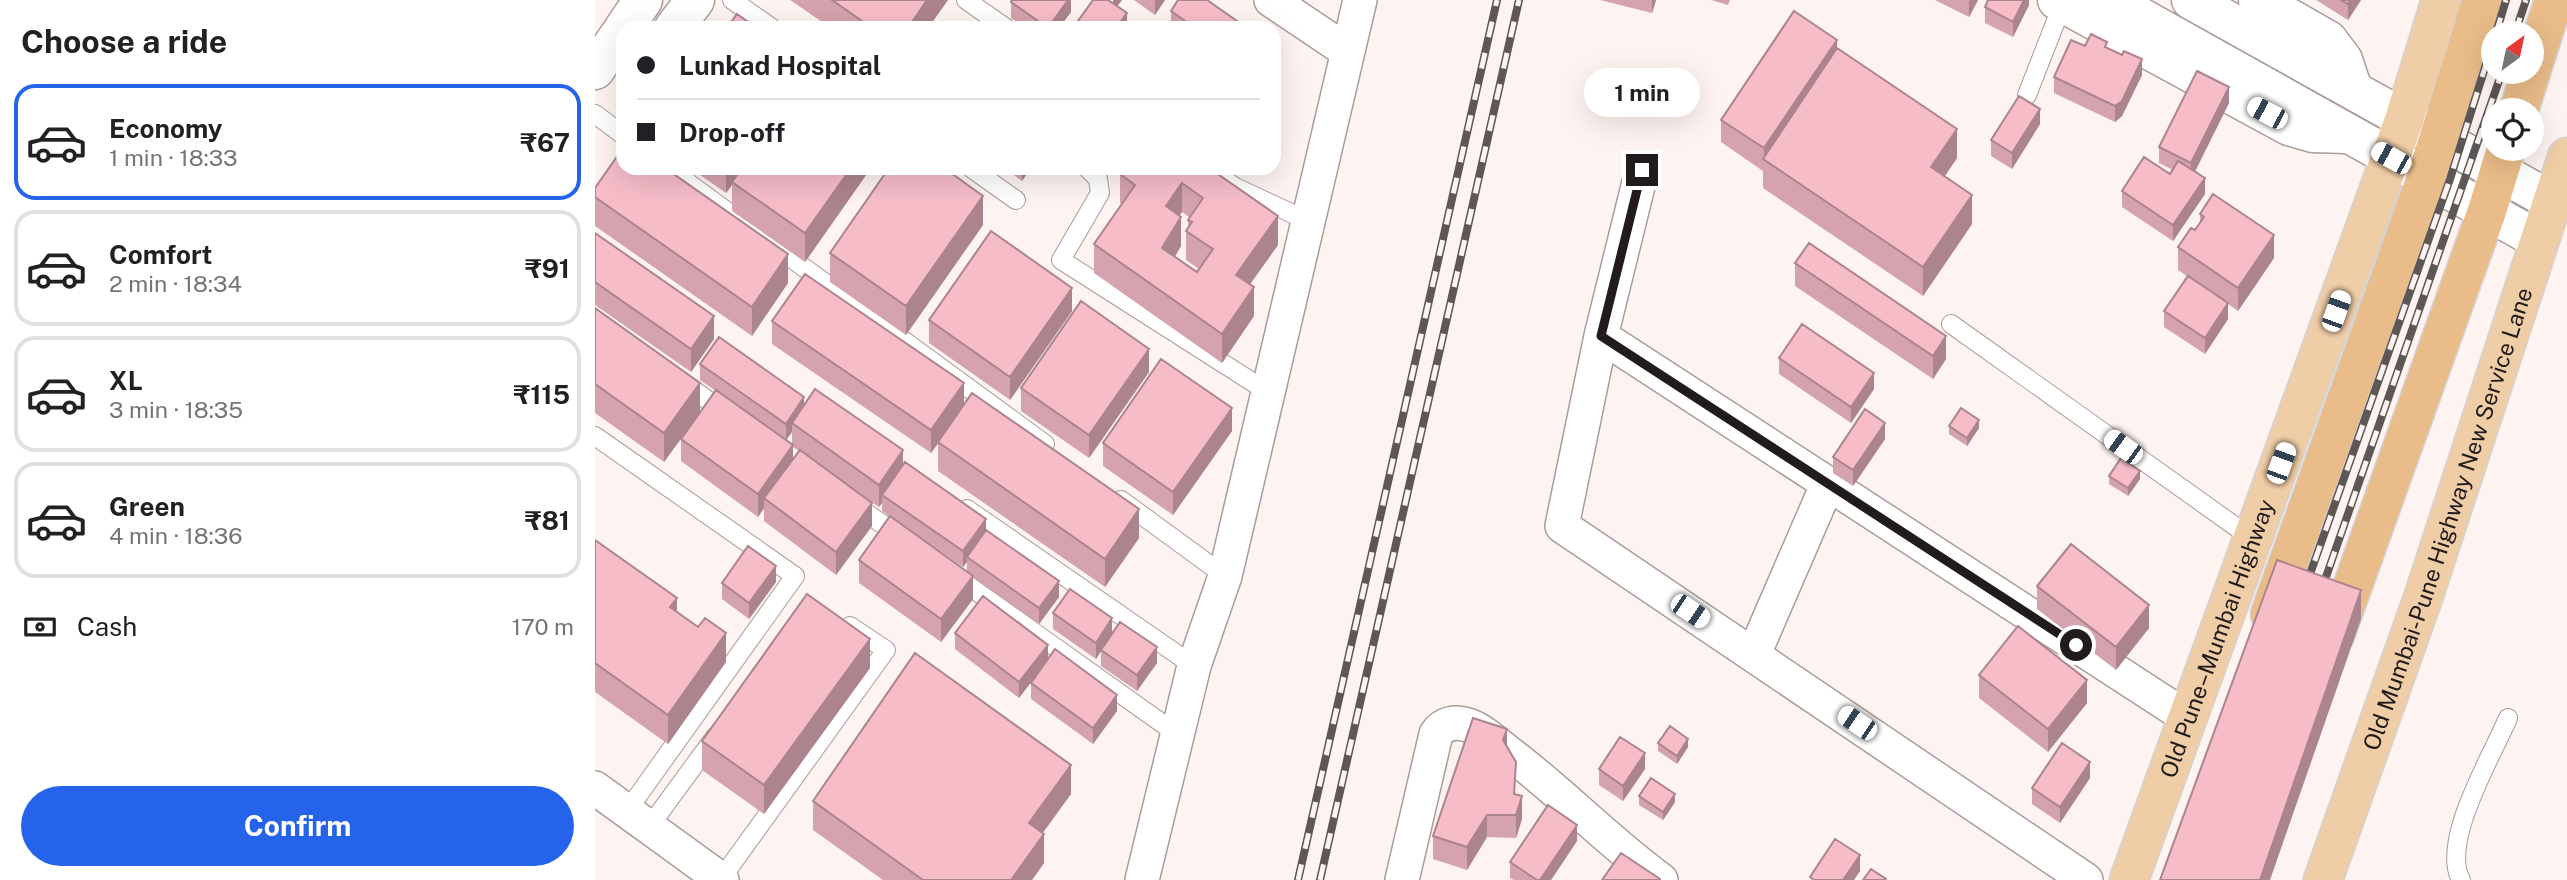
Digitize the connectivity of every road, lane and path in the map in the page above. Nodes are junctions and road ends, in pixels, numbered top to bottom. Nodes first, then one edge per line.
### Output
1 (643, 0) edge
2 (695, 0) edge
3 (732, 0) edge
4 (966, 0) edge
5 (1271, 0) edge
6 (1360, 0) edge
7 (2110, 0) edge
8 (2192, 0) edge
9 (2258, 0) edge
10 (2441, 0) edge
11 (2482, 0) edge
12 (2554, 0) edge
13 (2060, 2) edge
14 (629, 21) edge
15 (679, 21) edge
16 (762, 21) edge
17 (996, 21) edge
18 (2545, 29) edge
19 (616, 40) edge
20 (1347, 51) junction
21 (595, 70) edge
22 (2353, 90) junction
23 (2027, 95) dead end
24 (595, 114) edge
25 (2404, 120) junction
26 (616, 130) edge
27 (2346, 134) junction
28 (2438, 139) junction
29 (2481, 154) edge
30 (2567, 157) edge
31 (2391, 158) junction
32 (2502, 161) edge
33 (1642, 170) dead end
34 (679, 175) edge
35 (981, 175) edge
36 (1094, 175) edge
37 (1218, 175) edge
38 (2426, 178) junction
39 (1016, 200) dead end
40 (2552, 201) junction
41 (2487, 211) junction
42 (1308, 221) junction
43 (2539, 240) junction
44 (1951, 324) dead end
45 (1601, 336) junction
46 (663, 368) edge
47 (1268, 392) junction
48 (741, 424) edge
49 (595, 436) edge
50 (1056, 453) edge
51 (1828, 483) junction
52 (1101, 485) edge
53 (843, 496) edge
54 (947, 496) edge
55 (2253, 539) junction
56 (910, 544) edge
57 (944, 568) edge
58 (1225, 576) junction
59 (835, 616) edge
60 (2259, 646) edge
61 (1754, 654) junction
62 (1194, 666) junction
63 (2322, 670) edge
64 (2188, 718) junction
65 (2508, 718) dead end
66 (726, 722) edge
67 (1177, 734) junction
68 (595, 788) edge
69 (624, 818) edge
70 (684, 880) edge
71 (722, 880) edge
72 (1142, 880) edge
73 (1402, 880) edge
74 (1661, 880) edge
75 (2086, 880) edge
76 (2129, 880) edge
77 (2323, 880) edge
78 (2461, 880) edge

1 - 14 main road
2 - 15 main road
3 - 16 lane
4 - 17 lane
5 - 20 street
6 - 20 street
7 - 27 main road
8 - 22 main road
9 - 22 main road
10 - 25 main road, Old Pune–Mumbai Highway
11 - 28 highway, Old Pune–Mumbai Highway
12 - 18 highway
13 - 23 lane
13 - 27 main road
19 - 21 main road
20 - 42 street
22 - 25 main road
24 - 26 lane
25 - 28 main road
25 - 31 main road, Old Pune–Mumbai Highway
27 - 31 main road
28 - 29 main road
28 - 38 highway, Old Pune–Mumbai Highway
30 - 40 main road, Old Mumbai-Pune Highway New Service Lane
31 - 38 main road
31 - 55 main road, Old Pune–Mumbai Highway
32 - 40 main road
32 - 41 highway
33 - 45 street
34 - 50 lane
35 - 39 lane
36 - 47 lane
37 - 42 lane
38 - 41 main road
38 - 60 highway, Old Pune–Mumbai Highway
40 - 43 main road, Old Mumbai-Pune Highway New Service Lane
41 - 43 main road
41 - 63 highway
42 - 47 street
43 - 77 main road, Old Mumbai-Pune Highway New Service Lane
44 - 55 lane
45 - 51 street
45 - 61 street
46 - 48 lane
47 - 58 street
49 - 69 lane
51 - 61 street
51 - 64 street
52 - 58 lane
53 - 56 lane
54 - 62 lane
55 - 64 main road, Old Pune–Mumbai Highway
57 - 67 lane
58 - 62 street
59 - 71 lane
61 - 75 street
62 - 67 street
64 - 76 main road, Old Pune–Mumbai Highway
65 - 78 lane
66 - 69 lane
67 - 72 street
68 - 69 street
69 - 70 street
69 - 71 street
73 - 74 street

